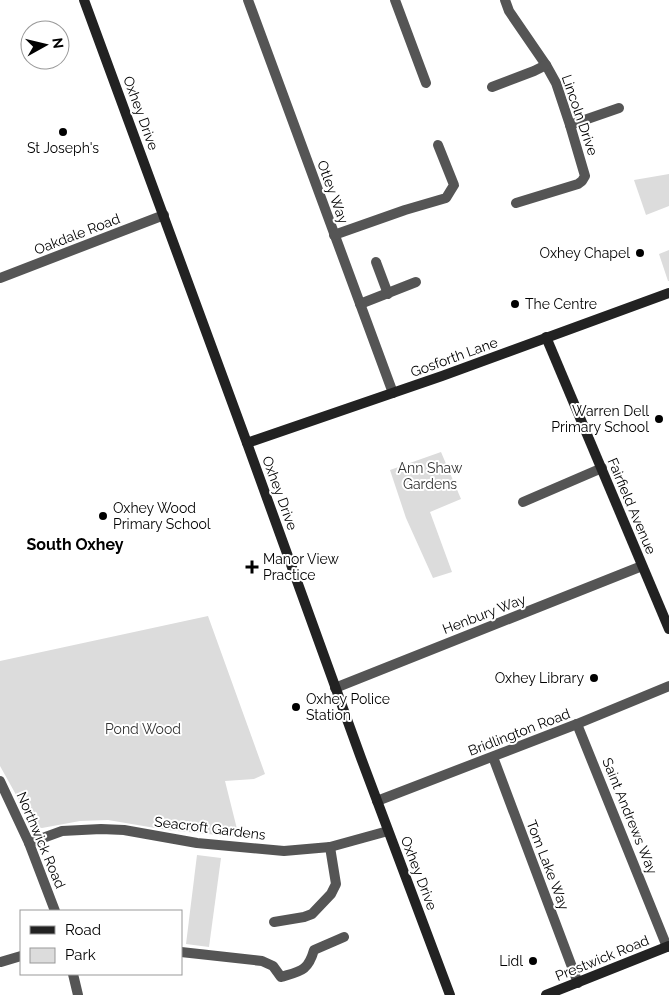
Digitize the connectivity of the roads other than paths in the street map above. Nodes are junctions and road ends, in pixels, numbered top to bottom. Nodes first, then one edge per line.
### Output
1 (84, 0) edge
2 (248, 0) edge
3 (395, 0) edge
4 (505, 0) edge
5 (546, 65) junction
6 (426, 83) dead end
7 (492, 87) dead end
8 (619, 108) dead end
9 (570, 125) junction
10 (438, 145) dead end
11 (516, 203) dead end
12 (164, 215) junction
13 (334, 235) junction
14 (376, 262) dead end
15 (0, 278) edge
16 (416, 282) dead end
17 (669, 293) edge
18 (388, 294) junction
19 (360, 304) junction
20 (546, 338) junction
21 (393, 393) junction
22 (247, 442) junction
23 (602, 468) junction
24 (523, 502) dead end
25 (642, 566) junction
26 (669, 629) edge
27 (669, 686) edge
28 (335, 688) junction
29 (577, 724) junction
30 (493, 757) junction
31 (0, 782) edge
32 (377, 801) junction
33 (388, 831) junction
34 (29, 843) junction
35 (330, 847) junction
36 (55, 910) edge
37 (274, 922) dead end
38 (344, 937) dead end
39 (668, 947) edge
40 (182, 952) edge
41 (20, 956) edge
42 (1, 962) edge
43 (73, 975) edge
44 (578, 983) junction
45 (78, 995) edge
46 (450, 995) edge
47 (546, 995) edge

1 - 12 street, Oxhey Drive
2 - 13 street, Otley Way
3 - 6 street
4 - 5 street, Lincoln Drive
5 - 7 street
5 - 9 street, Lincoln Drive
8 - 9 street
9 - 11 street, Lincoln Drive
10 - 13 street
12 - 15 street, Oakdale Road
12 - 22 street, Oxhey Drive
13 - 19 street, Otley Way
14 - 18 street
16 - 18 street
17 - 20 street, Gosforth Lane
18 - 19 street
19 - 21 street, Otley Way
20 - 21 street, Gosforth Lane
20 - 23 street, Fairfield Avenue
21 - 22 street, Gosforth Lane
22 - 28 street, Oxhey Drive
23 - 24 street
23 - 25 street, Fairfield Avenue
25 - 26 street, Fairfield Avenue
25 - 28 street, Henbury Way
27 - 29 street, Bridlington Road
28 - 32 street, Oxhey Drive
29 - 30 street, Bridlington Road
29 - 39 street, Saint Andrews Way
30 - 32 street, Bridlington Road
30 - 44 street, Tom Lake Way
31 - 34 street, Northwick Road
32 - 33 street, Oxhey Drive
33 - 35 street, Seacroft Gardens
33 - 46 street, Oxhey Drive
34 - 35 street, Seacroft Gardens
34 - 36 street, Northwick Road
35 - 37 street
38 - 40 street
39 - 44 street, Prestwick Road
41 - 42 street
43 - 45 street
44 - 47 street, Prestwick Road

